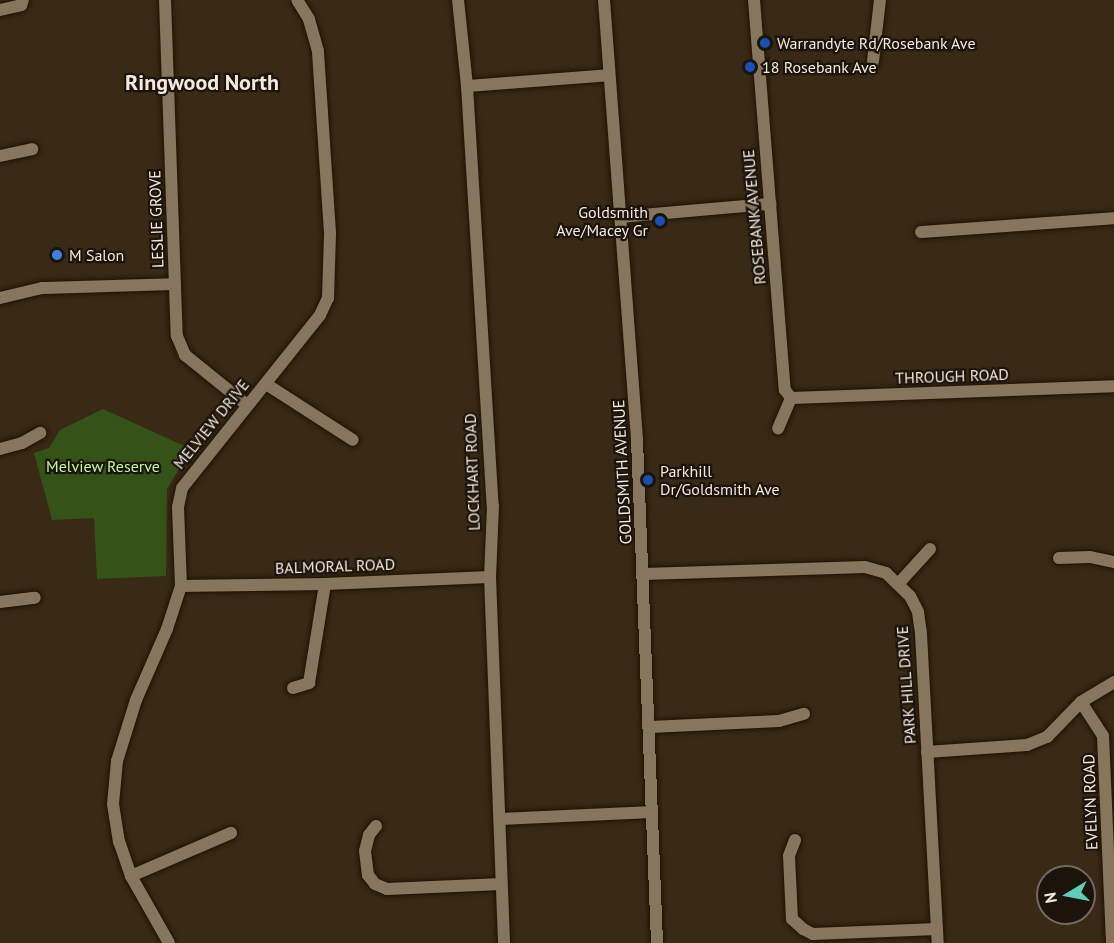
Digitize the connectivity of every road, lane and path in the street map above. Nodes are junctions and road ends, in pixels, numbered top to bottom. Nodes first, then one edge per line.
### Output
1 (24, 0) edge
2 (165, 0) edge
3 (297, 0) edge
4 (458, 0) edge
5 (604, 0) edge
6 (754, 0) edge
7 (880, 0) edge
8 (0, 10) edge
9 (873, 61) dead end
10 (609, 75) junction
11 (467, 86) junction
12 (32, 149) dead end
13 (0, 156) edge
14 (770, 204) junction
15 (620, 217) junction
16 (1114, 218) edge
17 (921, 232) dead end
18 (175, 284) junction
19 (0, 298) edge
20 (266, 384) junction
21 (1114, 386) edge
22 (790, 398) junction
23 (248, 405) junction
24 (778, 428) dead end
25 (40, 433) dead end
26 (353, 440) dead end
27 (0, 449) edge
28 (930, 549) dead end
29 (1059, 558) dead end
30 (1114, 562) edge
31 (644, 574) junction
32 (490, 577) junction
33 (899, 583) junction
34 (325, 584) junction
35 (180, 586) junction
36 (35, 598) dead end
37 (0, 602) edge
38 (1114, 682) edge
39 (293, 688) dead end
40 (1081, 702) junction
41 (804, 714) dead end
42 (650, 727) junction
43 (927, 752) junction
44 (652, 812) junction
45 (500, 819) junction
46 (376, 826) dead end
47 (231, 833) dead end
48 (795, 840) dead end
49 (131, 876) junction
50 (501, 884) junction
51 (937, 929) junction
52 (169, 943) edge
53 (504, 943) edge
54 (657, 943) edge
55 (938, 943) edge
56 (1112, 943) edge

1 - 8 street
2 - 18 street, LESLIE GROVE
3 - 20 street, MELVIEW DRIVE
4 - 11 street, LOCKHART ROAD
5 - 10 street, GOLDSMITH AVENUE
6 - 14 street, ROSEBANK AVENUE
7 - 9 street
10 - 11 street
10 - 15 street, GOLDSMITH AVENUE
11 - 32 street, LOCKHART ROAD
12 - 13 street
14 - 15 street
14 - 22 street, ROSEBANK AVENUE
15 - 31 street, GOLDSMITH AVENUE
16 - 17 street
18 - 19 street
18 - 23 street, LESLIE GROVE
20 - 23 street, MELVIEW DRIVE
20 - 26 street
21 - 22 street, THROUGH ROAD
22 - 24 street
23 - 35 street, MELVIEW DRIVE
25 - 27 street
28 - 33 street
29 - 30 street
31 - 33 street, PARK HILL DRIVE
31 - 42 street, GOLDSMITH AVENUE
32 - 34 street, BALMORAL ROAD
32 - 45 street, LOCKHART ROAD
33 - 43 street, PARK HILL DRIVE
34 - 35 street, BALMORAL ROAD
34 - 39 street
35 - 49 street, MELVIEW DRIVE
36 - 37 street
38 - 40 street
40 - 43 street
40 - 56 street, EVELYN ROAD
41 - 42 street
42 - 44 street, GOLDSMITH AVENUE
43 - 51 street, PARK HILL DRIVE
44 - 45 street
44 - 54 street, GOLDSMITH AVENUE
45 - 50 street, LOCKHART ROAD
46 - 50 street
47 - 49 street
48 - 51 street
49 - 52 street, MELVIEW DRIVE
50 - 53 street, LOCKHART ROAD
51 - 55 street, PARK HILL DRIVE

